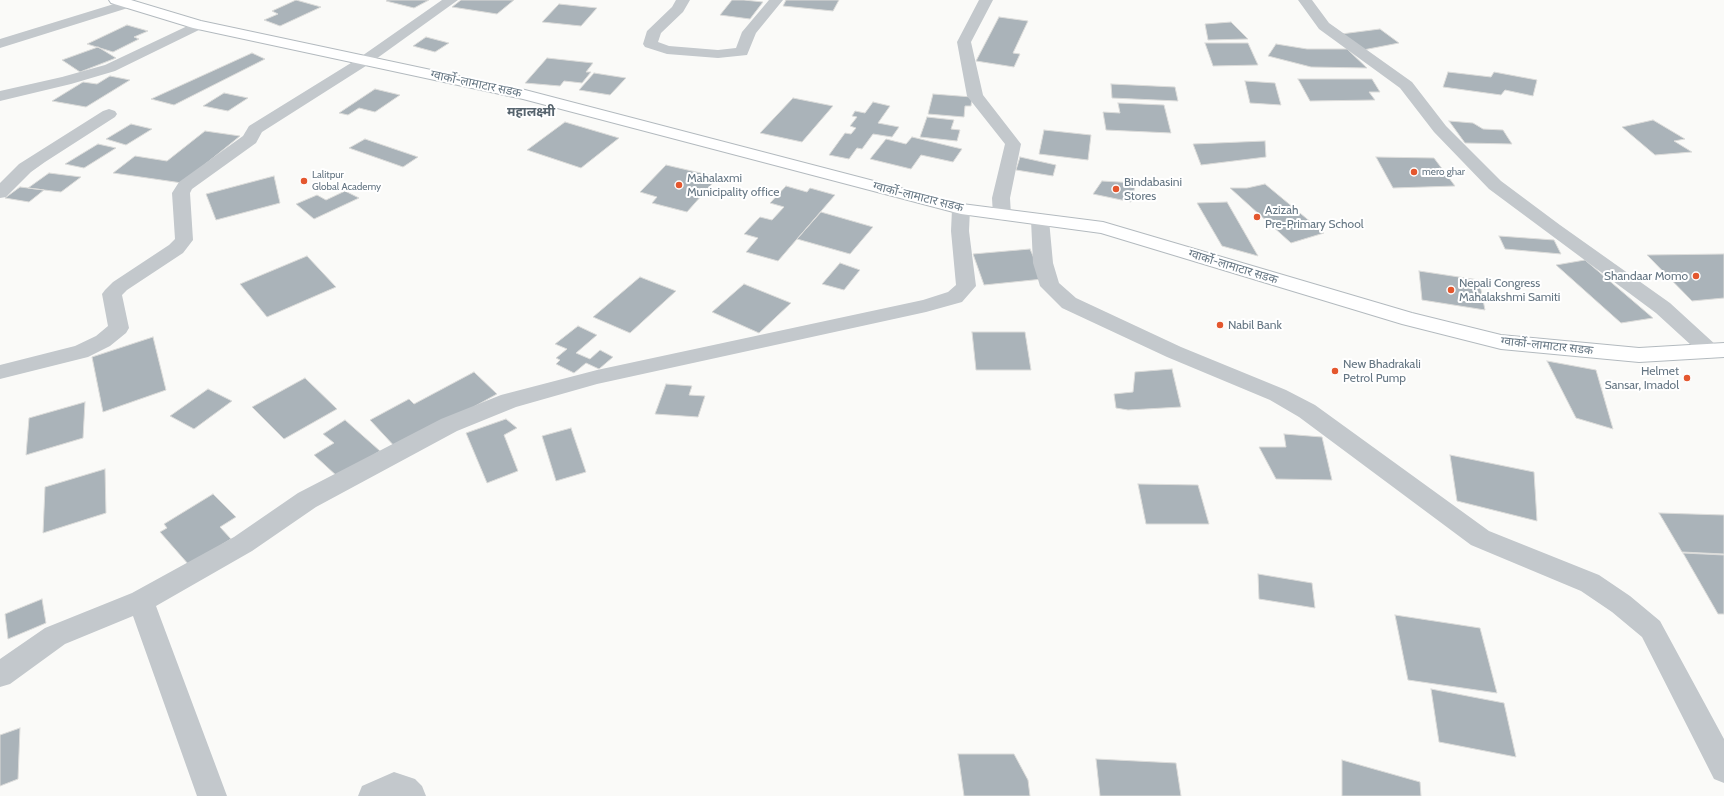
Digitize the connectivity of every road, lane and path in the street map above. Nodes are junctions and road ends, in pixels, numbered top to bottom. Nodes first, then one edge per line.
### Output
1 (451, 0) edge
2 (683, 0) edge
3 (776, 0) edge
4 (986, 0) edge
5 (1305, 0) edge
6 (121, 2) edge
7 (198, 25) junction
8 (0, 44) edge
9 (364, 61) junction
10 (0, 96) edge
11 (110, 114) dead end
12 (0, 193) edge
13 (961, 209) junction
14 (1002, 215) junction
15 (1040, 220) junction
16 (1717, 351) edge
17 (0, 372) edge
18 (141, 601) junction
19 (2, 666) edge
20 (1724, 769) edge
21 (212, 796) edge
22 (373, 796) edge
23 (411, 796) edge

1 - 9 street
2 - 3 street
4 - 14 street
5 - 16 street
6 - 7 main road, ग्वार्को-लामाटार सडक
6 - 8 street
7 - 9 main road, ग्वार्को-लामाटार सडक
7 - 10 street
9 - 13 main road, ग्वार्को-लामाटार सडक
9 - 17 street
11 - 12 street
13 - 14 main road, ग्वार्को-लामाटार सडक
13 - 18 street
14 - 15 main road, ग्वार्को-लामाटार सडक
15 - 16 main road, ग्वार्को-लामाटार सडक
15 - 20 street
18 - 19 street
18 - 21 street
22 - 23 street

